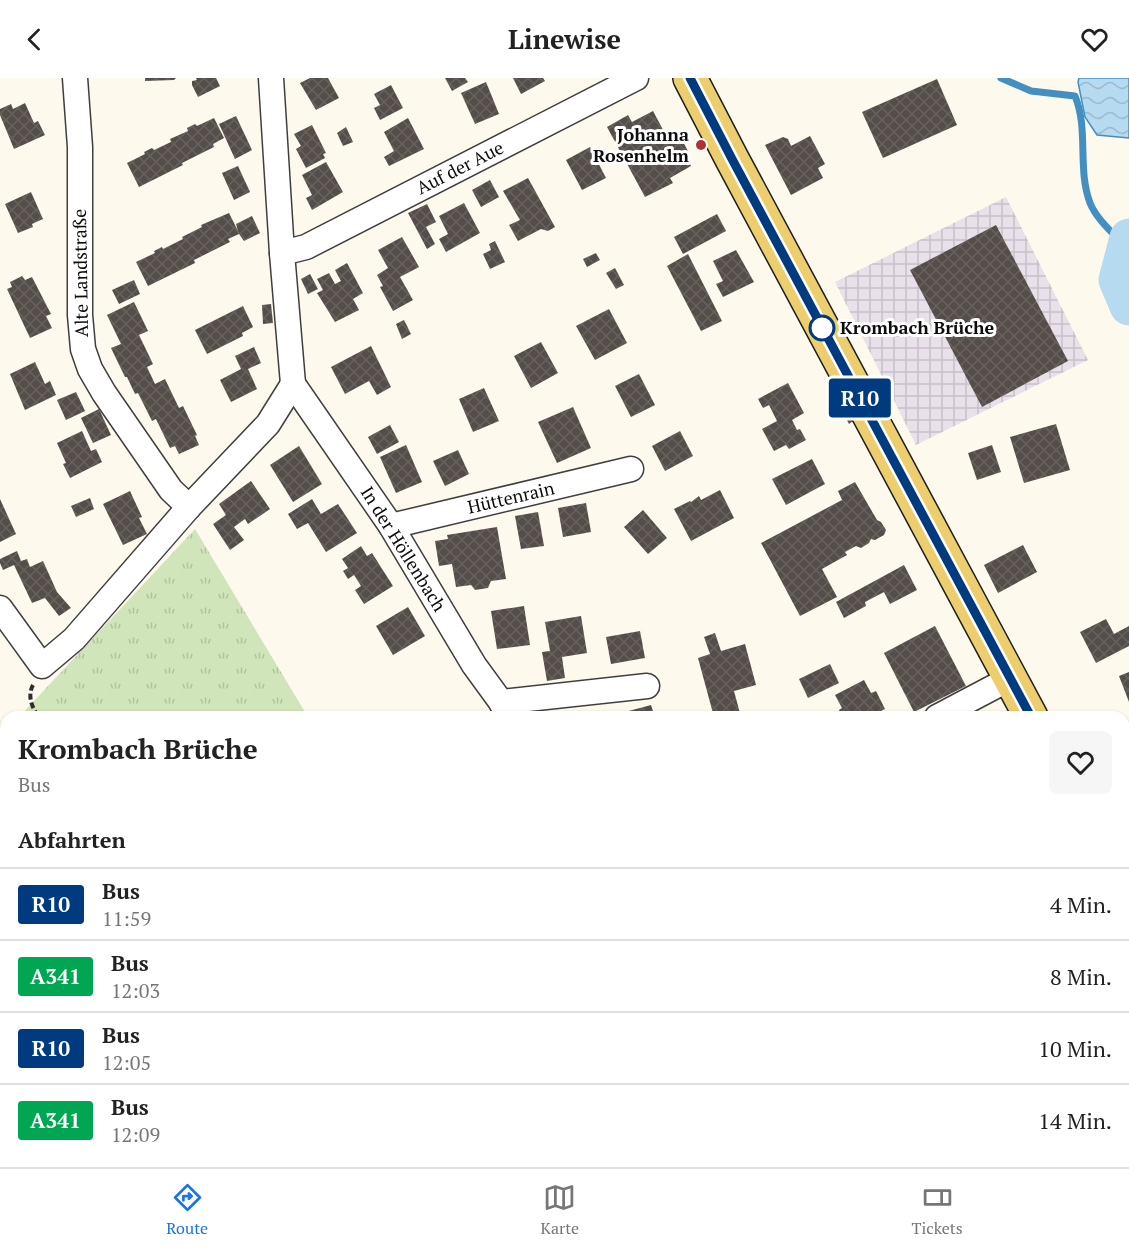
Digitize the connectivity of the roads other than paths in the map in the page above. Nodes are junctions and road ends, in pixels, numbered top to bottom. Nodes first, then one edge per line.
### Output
1 (75, 78) edge
2 (271, 78) edge
3 (636, 78) edge
4 (690, 78) edge
5 (282, 253) junction
6 (293, 384) junction
7 (631, 469) dead end
8 (189, 507) junction
9 (391, 526) junction
10 (0, 608) edge
11 (1011, 678) junction
12 (646, 686) dead end
13 (504, 710) edge
14 (948, 711) edge
15 (1028, 711) edge

1 - 8 street, Alte Landstraße
2 - 5 street
3 - 5 street, Auf der Aue
4 - 11 main road
5 - 6 street
6 - 8 street
6 - 9 street, In der Höllenbach
7 - 9 street, Hüttenrain
8 - 10 street
9 - 13 street, In der Höllenbach
11 - 14 street
11 - 15 main road
12 - 13 street

